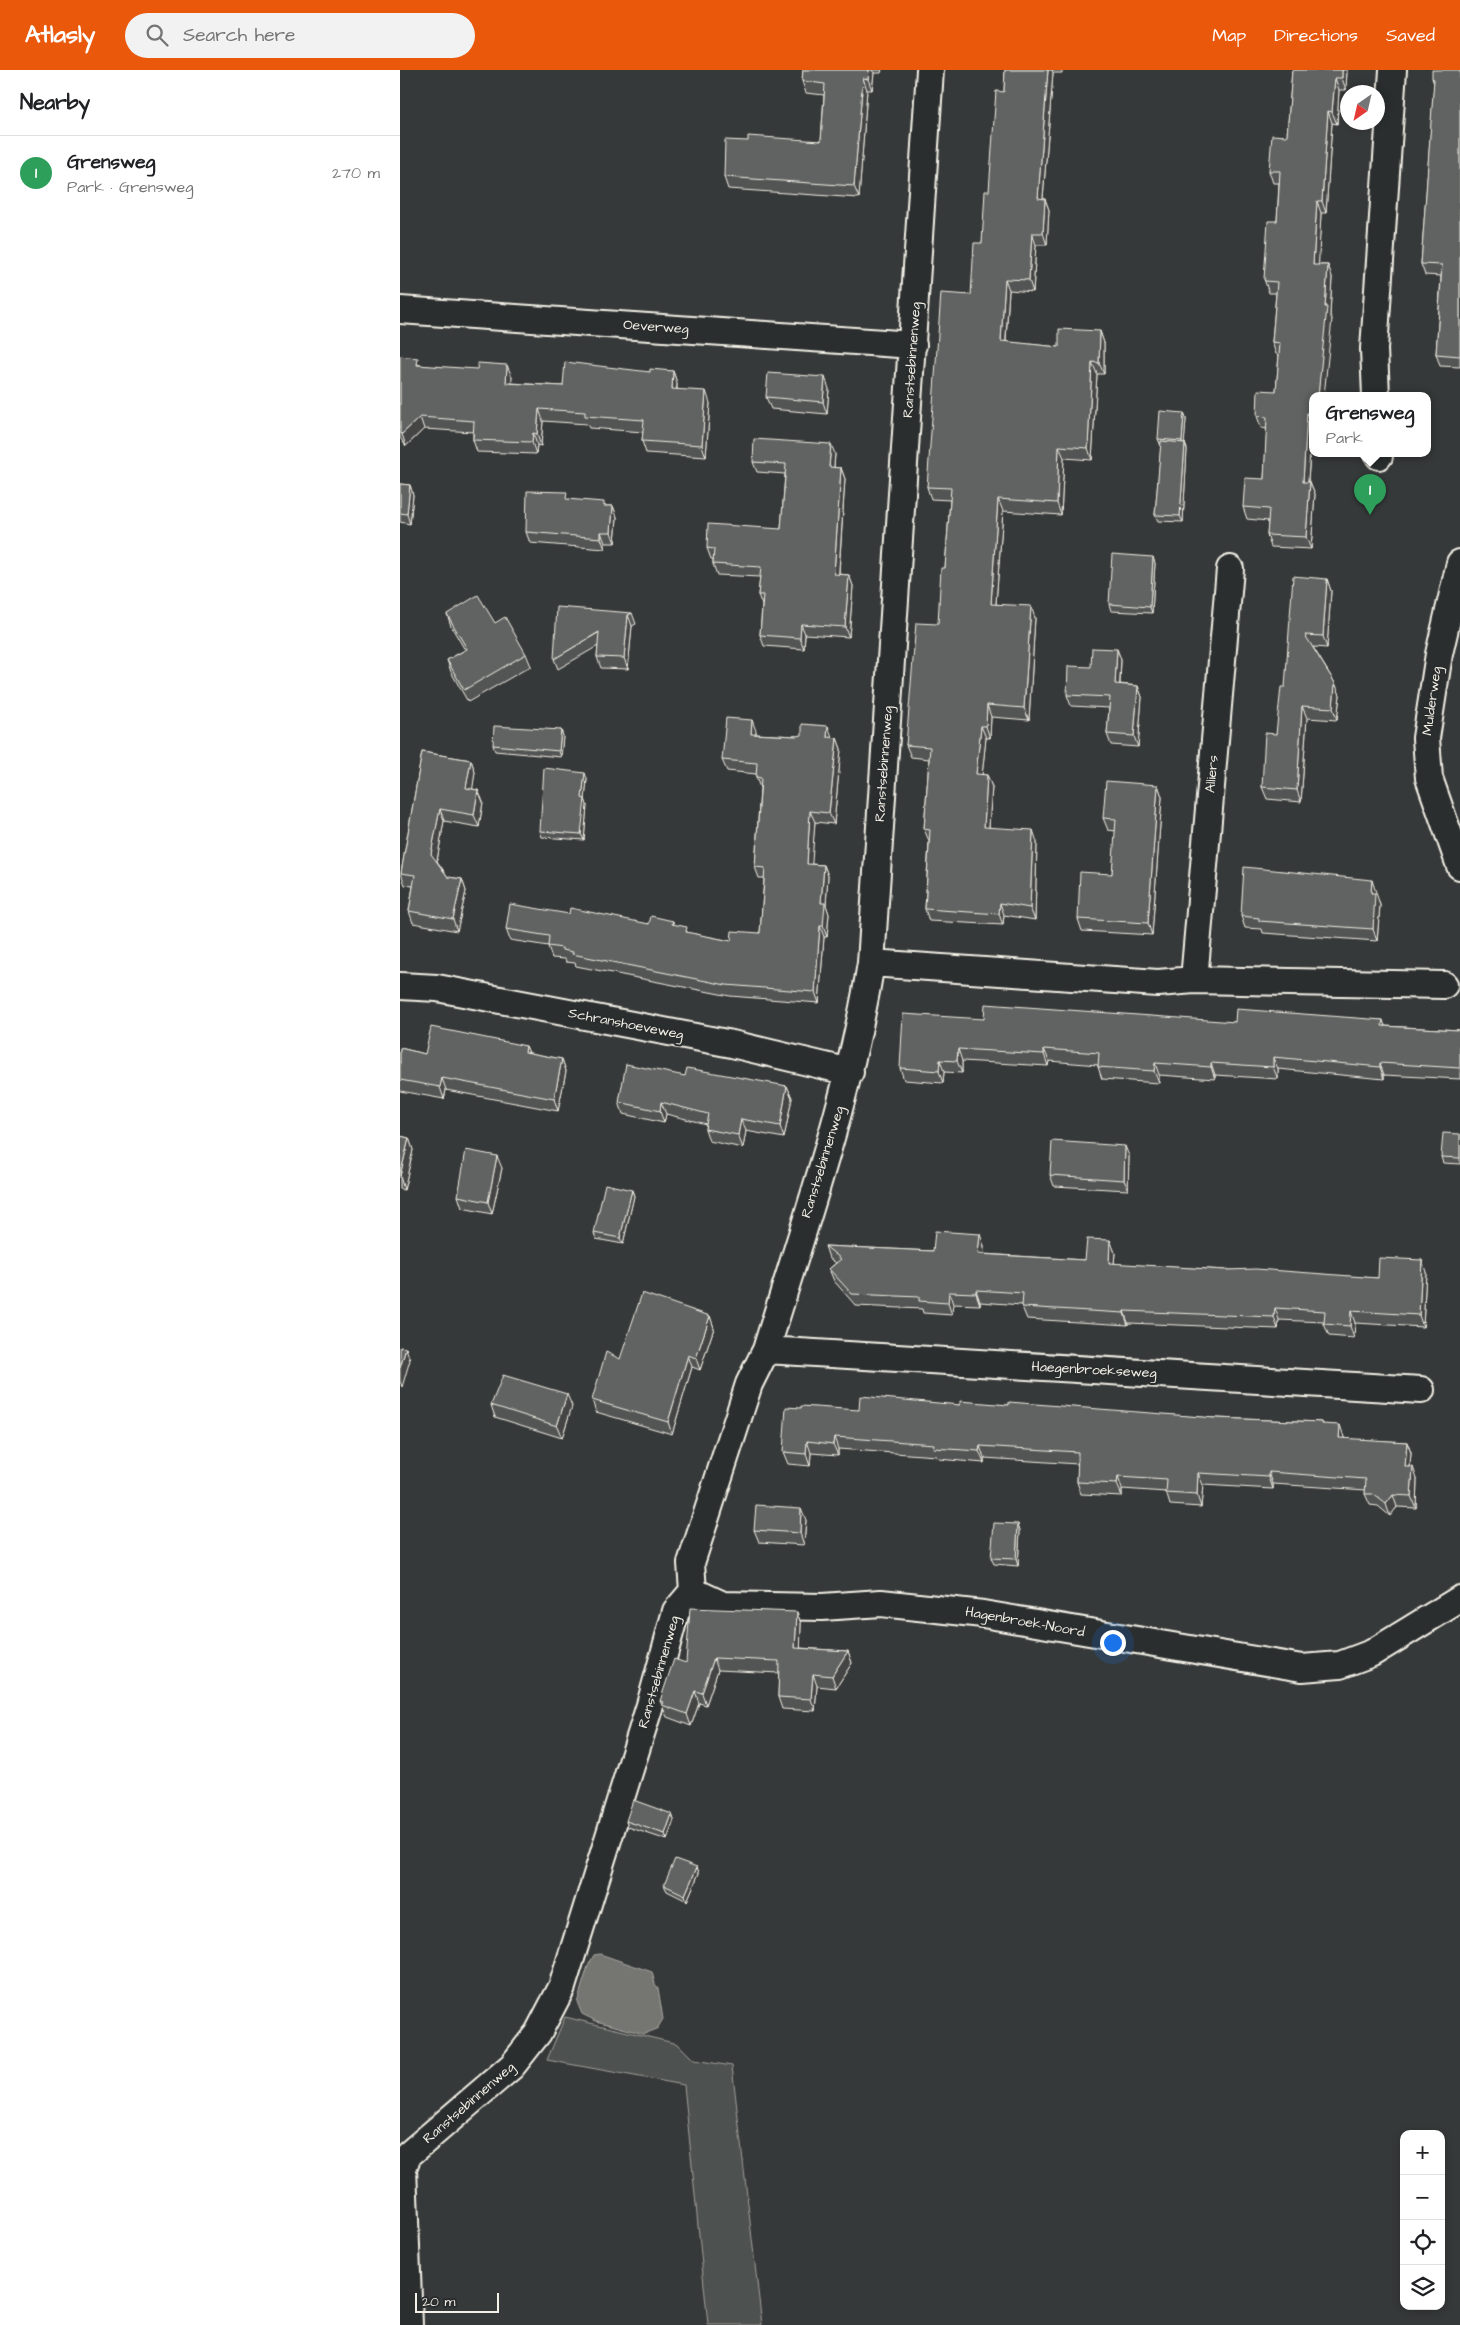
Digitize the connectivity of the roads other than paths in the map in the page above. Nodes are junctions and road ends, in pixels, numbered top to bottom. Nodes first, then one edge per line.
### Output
1 (930, 70) edge
2 (1393, 70) edge
3 (400, 310) edge
4 (913, 345) junction
5 (1376, 392) edge
6 (1460, 563) edge
7 (1230, 569) dead end
8 (1460, 866) edge
9 (871, 963) junction
10 (1194, 980) junction
11 (1444, 985) dead end
12 (400, 986) edge
13 (850, 1072) junction
14 (766, 1350) junction
15 (1421, 1390) dead end
16 (693, 1591) junction
17 (1460, 1599) edge
18 (409, 2325) edge

1 - 4 street, Ranstsebinnenweg
2 - 5 street
3 - 4 street, Oeverweg
4 - 9 street, Ranstsebinnenweg
6 - 8 street, Mulderweg
7 - 10 street, Alliers
9 - 10 street
9 - 13 street, Ranstsebinnenweg
10 - 11 street
12 - 13 street, Schranshoeveweg
13 - 14 street, Ranstsebinnenweg
14 - 15 street, Haegenbroekseweg
14 - 16 street, Ranstsebinnenweg
16 - 17 street, Hagenbroek-Noord
16 - 18 street, Ranstsebinnenweg

